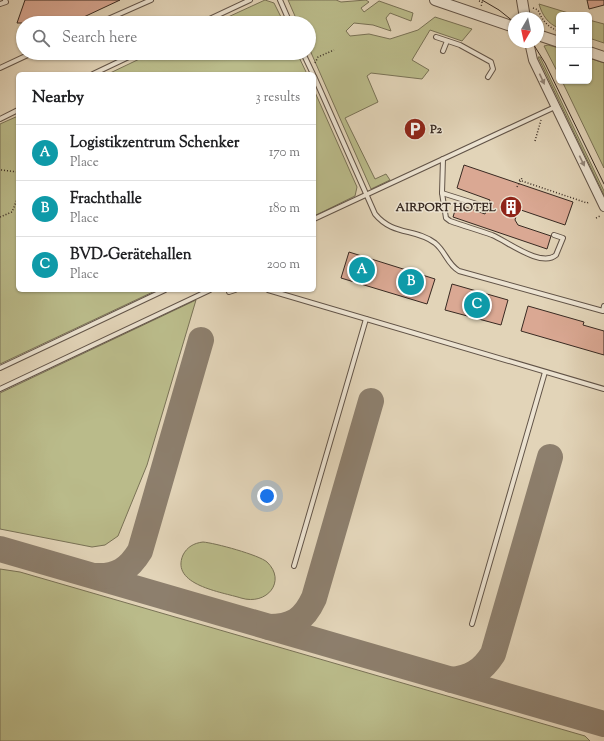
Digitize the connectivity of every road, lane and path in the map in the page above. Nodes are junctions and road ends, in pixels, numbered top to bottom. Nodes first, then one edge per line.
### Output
1 (5, 0) edge
2 (151, 0) edge
3 (250, 0) edge
4 (280, 0) edge
5 (435, 0) edge
6 (522, 0) edge
7 (479, 1) dead end
8 (483, 1) edge
9 (0, 4) edge
10 (480, 9) dead end
11 (538, 10) dead end
12 (524, 12) edge
13 (115, 16) edge
14 (216, 16) edge
15 (287, 16) edge
16 (508, 25) edge
17 (556, 30) edge
18 (436, 37) dead end
19 (544, 37) edge
20 (447, 41) junction
21 (556, 41) edge
22 (530, 48) edge
23 (334, 50) dead end
24 (443, 51) dead end
25 (592, 53) edge
26 (604, 57) edge
27 (17, 60) edge
28 (123, 60) edge
29 (307, 60) edge
30 (0, 68) edge
31 (98, 72) edge
32 (312, 72) edge
33 (314, 72) edge
34 (488, 77) dead end
35 (316, 81) edge
36 (555, 107) junction
37 (16, 111) edge
38 (0, 119) edge
39 (540, 123) dead end
40 (535, 141) dead end
41 (443, 159) junction
42 (1, 170) dead end
43 (16, 172) edge
44 (522, 178) dead end
45 (520, 180) junction
46 (517, 187) dead end
47 (442, 193) junction
48 (367, 194) junction
49 (16, 202) edge
50 (589, 202) dead end
51 (480, 205) dead end
52 (604, 207) edge
53 (0, 217) edge
54 (316, 218) edge
55 (554, 235) dead end
56 (161, 292) edge
57 (206, 292) edge
58 (275, 292) edge
59 (604, 306) edge
60 (366, 319) junction
61 (0, 368) edge
62 (545, 372) junction
63 (0, 389) edge
64 (604, 389) edge
65 (294, 566) dead end
66 (472, 624) dead end

1 - 9 lane
2 - 13 lane
3 - 14 lane
4 - 15 lane
5 - 16 street
6 - 12 street
7 - 8 path
8 - 10 path
11 - 17 path
18 - 20 lane
19 - 21 street
20 - 24 lane
20 - 34 lane
22 -> 36 street
23 - 33 path
25 - 26 street
27 - 30 lane
28 - 31 lane
29 - 32 lane
35 - 48 lane
36 - 41 lane
36 -> 52 street
37 - 38 lane
39 - 40 path
41 - 47 lane
41 - 48 lane
42 - 43 path
44 - 45 path
45 - 46 path
45 - 50 path
47 - 51 lane
47 - 55 lane
48 - 54 lane
48 - 59 lane
49 - 53 path
56 - 61 lane
57 - 63 lane
58 - 60 lane
60 - 62 lane
60 - 65 lane
62 - 64 lane
62 - 66 lane

